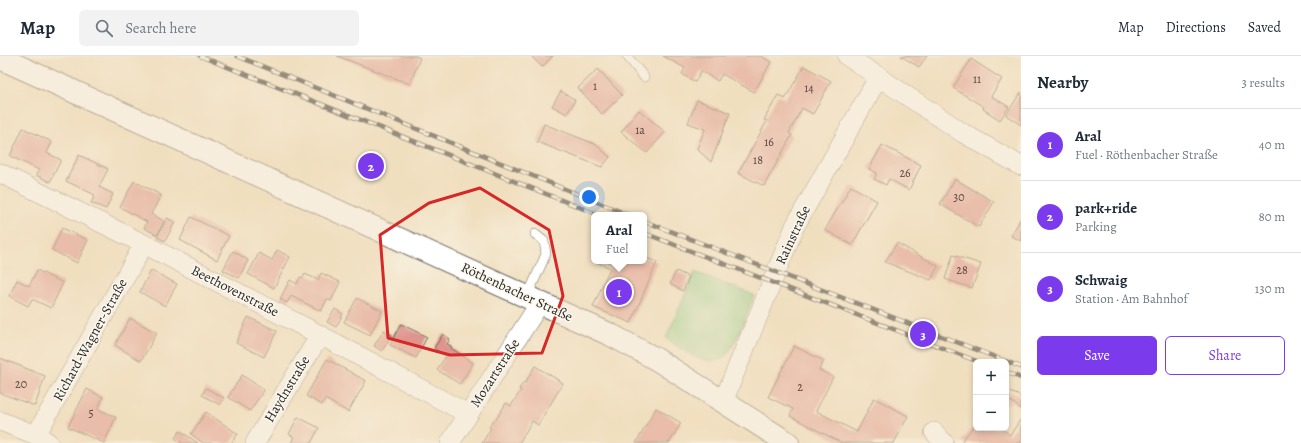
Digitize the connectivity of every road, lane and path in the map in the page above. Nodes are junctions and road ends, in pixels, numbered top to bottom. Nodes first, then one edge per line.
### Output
1 (627, 56) edge
2 (0, 58) edge
3 (859, 59) edge
4 (879, 76) junction
5 (644, 77) dead end
6 (1021, 166) edge
7 (0, 173) edge
8 (535, 234) dead end
9 (144, 244) junction
10 (534, 300) junction
11 (320, 335) junction
12 (723, 402) junction
13 (468, 414) junction
14 (0, 421) edge
15 (43, 439) edge
16 (255, 443) edge
17 (450, 443) edge
18 (788, 443) edge

1 - 5 lane
2 - 10 main road, Röthenbacher Straße
3 - 4 street
4 - 6 street
4 - 12 street, Rainstraße
7 - 9 street, Beethovenstraße
8 - 10 lane
9 - 11 street, Beethovenstraße
9 - 15 street, Richard-Wagner-Straße
10 - 12 main road, Röthenbacher Straße
10 - 13 street, Mozartstraße
11 - 13 street, Beethovenstraße
11 - 16 street, Haydnstraße
12 - 18 main road, Röthenbacher Straße
13 - 17 street, Mozartstraße
14 - 15 street

